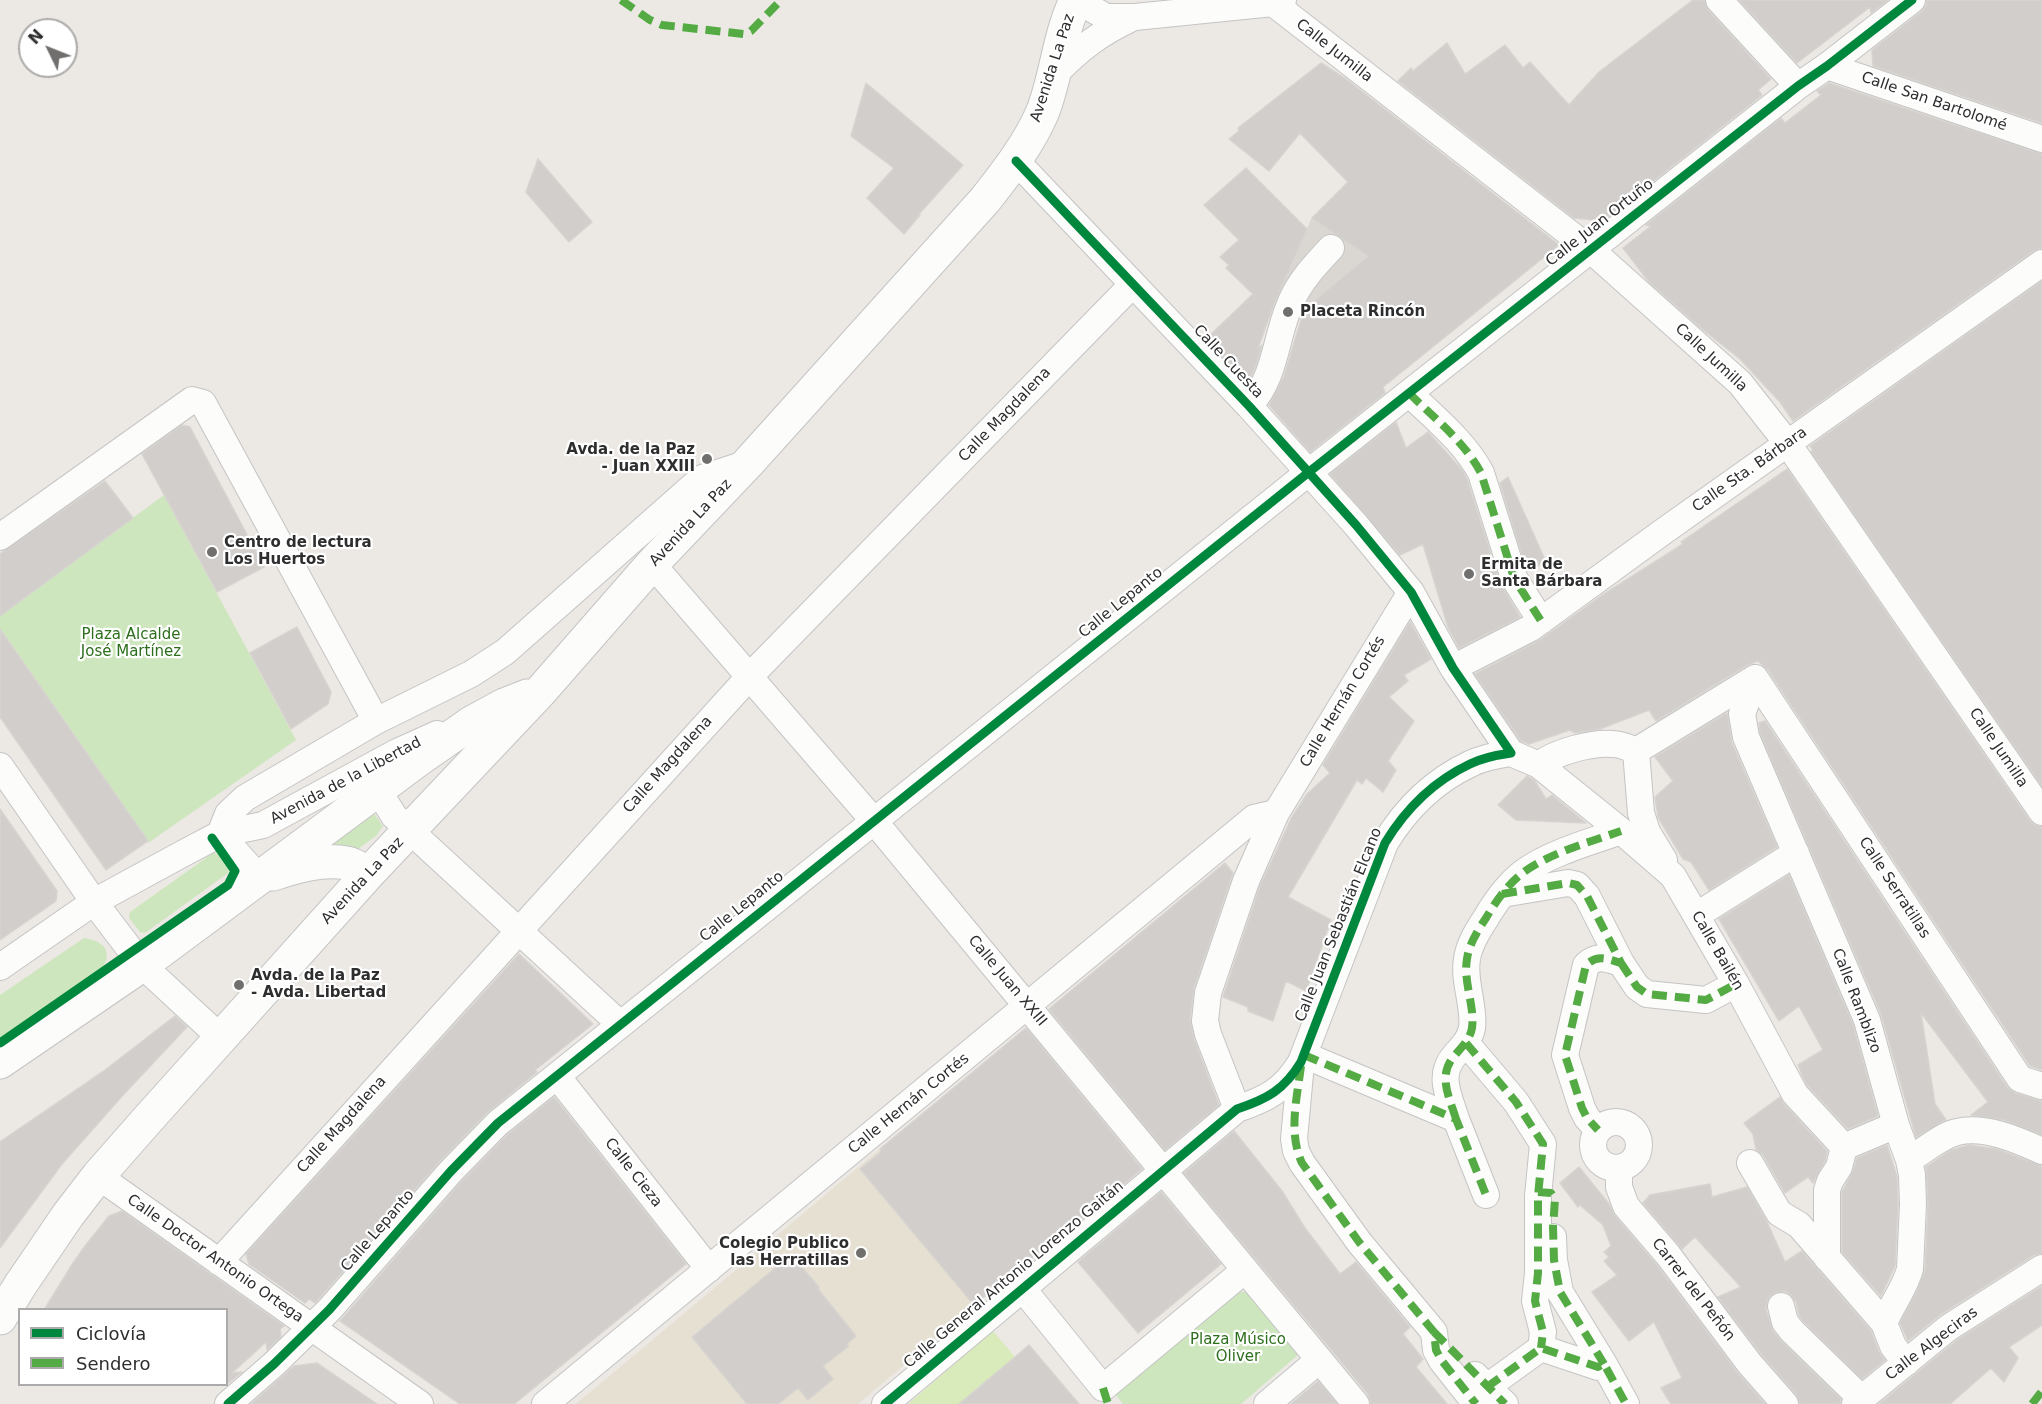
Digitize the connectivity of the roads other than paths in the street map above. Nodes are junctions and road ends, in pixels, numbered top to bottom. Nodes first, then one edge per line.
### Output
1 (1076, 0) edge
2 (1086, 0) edge
3 (1719, 0) edge
4 (1912, 0) edge
5 (1278, 2) edge
6 (1135, 17) junction
7 (1827, 66) junction
8 (1055, 74) junction
9 (1798, 86) junction
10 (2042, 139) edge
11 (1016, 161) junction
12 (1331, 248) dead end
13 (1591, 250) junction
14 (2042, 263) edge
15 (1133, 284) junction
16 (1409, 393) junction
17 (1249, 406) junction
18 (1788, 444) junction
19 (748, 463) junction
20 (1309, 472) junction
21 (0, 537) edge
22 (652, 564) junction
23 (1411, 592) junction
24 (1542, 621) junction
25 (1453, 668) junction
26 (750, 676) junction
27 (1755, 678) junction
28 (540, 692) junction
29 (376, 721) junction
30 (471, 723) junction
31 (1636, 751) junction
32 (1511, 753) junction
33 (1539, 765) junction
34 (0, 766) edge
35 (381, 787) junction
36 (1276, 813) junction
37 (2042, 813) edge
38 (874, 821) junction
39 (410, 829) junction
40 (1621, 831) junction
41 (220, 834) junction
42 (1796, 854) junction
43 (368, 874) junction
44 (1673, 876) junction
45 (260, 879) junction
46 (1502, 894) junction
47 (94, 902) junction
48 (1696, 915) junction
49 (519, 930) junction
50 (1622, 963) junction
51 (142, 965) junction
52 (0, 967) edge
53 (1736, 984) junction
54 (1028, 1006) junction
55 (620, 1024) junction
56 (221, 1038) junction
57 (1466, 1043) junction
58 (1303, 1058) junction
59 (0, 1062) edge
60 (557, 1076) junction
61 (2042, 1086) edge
62 (1237, 1109) junction
63 (1456, 1119) junction
64 (1896, 1125) junction
65 (1598, 1130) junction
66 (1844, 1148) junction
67 (2042, 1151) edge
68 (1909, 1160) junction
69 (1750, 1163) dead end
70 (1619, 1168) junction
71 (1162, 1170) junction
72 (98, 1176) junction
73 (1539, 1192) junction
74 (1486, 1195) dead end
75 (1827, 1258) junction
76 (219, 1262) junction
77 (2042, 1268) edge
78 (709, 1269) junction
79 (1245, 1270) junction
80 (1022, 1288) junction
81 (1781, 1306) dead end
82 (0, 1318) edge
83 (1884, 1323) junction
84 (311, 1327) junction
85 (1541, 1348) junction
86 (1319, 1360) junction
87 (1906, 1363) junction
88 (1604, 1364) junction
89 (1106, 1396) edge
90 (1490, 1398) edge
91 (1858, 1401) edge
92 (228, 1404) edge
93 (420, 1404) edge
94 (545, 1404) edge
95 (885, 1404) edge
96 (1267, 1404) edge
97 (1356, 1404) edge
98 (1626, 1404) edge
99 (1785, 1404) edge

1 - 8 main road, Avenida La Paz
2 - 6 street
3 - 9 street
4 - 7 street, Calle Juan Ortuño
5 - 6 street
5 - 13 street, Calle Jumilla
6 - 8 street
7 - 9 street, Calle Juan Ortuño
7 - 10 street, Calle San Bartolomé
8 - 11 main road, Avenida La Paz
9 - 13 street, Calle Juan Ortuño
11 - 15 street, Calle Cuesta
11 - 19 main road, Avenida La Paz
12 - 17 street
13 - 16 street, Calle Juan Ortuño
13 - 18 street, Calle Jumilla
14 - 18 street, Calle Sta. Bárbara
15 - 17 street, Calle Cuesta
15 - 26 street, Calle Magdalena
16 - 20 street, Calle Juan Ortuño
16 - 24 street
17 - 20 street, Calle Cuesta
18 - 24 street, Calle Sta. Bárbara
18 - 37 street, Calle Jumilla
19 - 22 main road, Avenida La Paz
19 - 29 street, Avenida La Paz
20 - 23 street, Calle Cuesta
20 - 38 street, Calle Lepanto
21 - 29 street
22 - 26 street, Calle Juan XXIII
22 - 28 main road, Avenida La Paz
23 - 25 street, Calle Cuesta
23 - 36 street, Calle Hernán Cortés
24 - 25 street, Calle Sta. Bárbara
25 - 32 street
26 - 38 street, Calle Juan XXIII
26 - 49 street, Calle Magdalena
27 - 31 street
27 - 42 street, Calle Ramblizo
27 - 61 street, Calle Serratillas
28 - 30 main road, Avenida de la Libertad
28 - 39 main road, Avenida La Paz
29 - 41 street
30 - 35 main road, Avenida de la Libertad
30 - 41 street, Avenida de la Libertad
31 - 33 street
31 - 44 street
32 - 33 street, Calle Bailén
32 - 58 street, Calle Juan Sebastián Elcano
33 - 40 street, Calle Bailén
34 - 47 street
35 - 39 street
35 - 45 main road, Avenida de la Libertad
36 - 54 street, Calle Hernán Cortés
36 - 62 street, Calle Hernán Cortés
38 - 54 street, Calle Juan XXIII
38 - 55 street, Calle Lepanto
39 - 43 main road, Avenida La Paz
39 - 49 street
40 - 44 street, Calle Bailén
40 - 46 street
41 - 45 street
41 - 47 street, Avenida de la Libertad
42 - 48 street
42 - 64 street, Calle Ramblizo
43 - 45 main road, Avenida de la Libertad
43 - 56 main road, Avenida La Paz
44 - 48 street, Calle Bailén
45 - 51 main road, Avenida de la Libertad
46 - 50 street
46 - 57 street
47 - 51 street
47 - 52 street, Avenida de la Libertad
48 - 53 street, Calle Bailén
49 - 55 street
49 - 76 street, Calle Magdalena
50 - 53 street
50 - 65 street
51 - 56 street
51 - 59 main road, Avenida de la Libertad
53 - 66 street, Calle Bailén
54 - 71 street, Calle Juan XXIII
54 - 78 street, Calle Hernán Cortés
55 - 60 street, Calle Lepanto
56 - 72 main road, Avenida La Paz
57 - 63 street
57 - 73 street
58 - 62 street, Calle Juan Sebastián Elcano
58 - 63 street
58 - 90 street
60 - 78 street, Calle Cieza
60 - 84 street, Calle Lepanto
62 - 71 street, Calle Juan Sebastián Elcano
63 - 74 street
64 - 66 street
64 - 68 street, Calle Ramblizo
65 - 70 street
65 - 70 street
66 - 75 street
67 - 68 street
68 - 83 street, Calle Ramblizo
69 - 75 street
70 - 99 street, Carrer del Peñón
71 - 79 street, Calle Juan XXIII
71 - 80 street, Calle General Antonio Lorenzo Gaitán
72 - 76 street, Calle Doctor Antonio Ortega
72 - 82 main road, Avenida La Paz
73 - 85 street
73 - 88 street
75 - 83 street
76 - 84 street, Calle Doctor Antonio Ortega
77 - 87 street, Calle Algeciras
78 - 94 street, Calle Hernán Cortés
79 - 86 street, Calle Juan XXIII
79 - 89 street
80 - 89 street
80 - 95 street, Calle General Antonio Lorenzo Gaitán
81 - 91 street
83 - 87 street
84 - 92 street, Calle Lepanto
84 - 93 street, Calle Doctor Antonio Ortega
85 - 88 street
85 - 90 street
86 - 96 street
86 - 97 street, Calle Juan XXIII
87 - 91 street, Calle Algeciras
88 - 98 street

